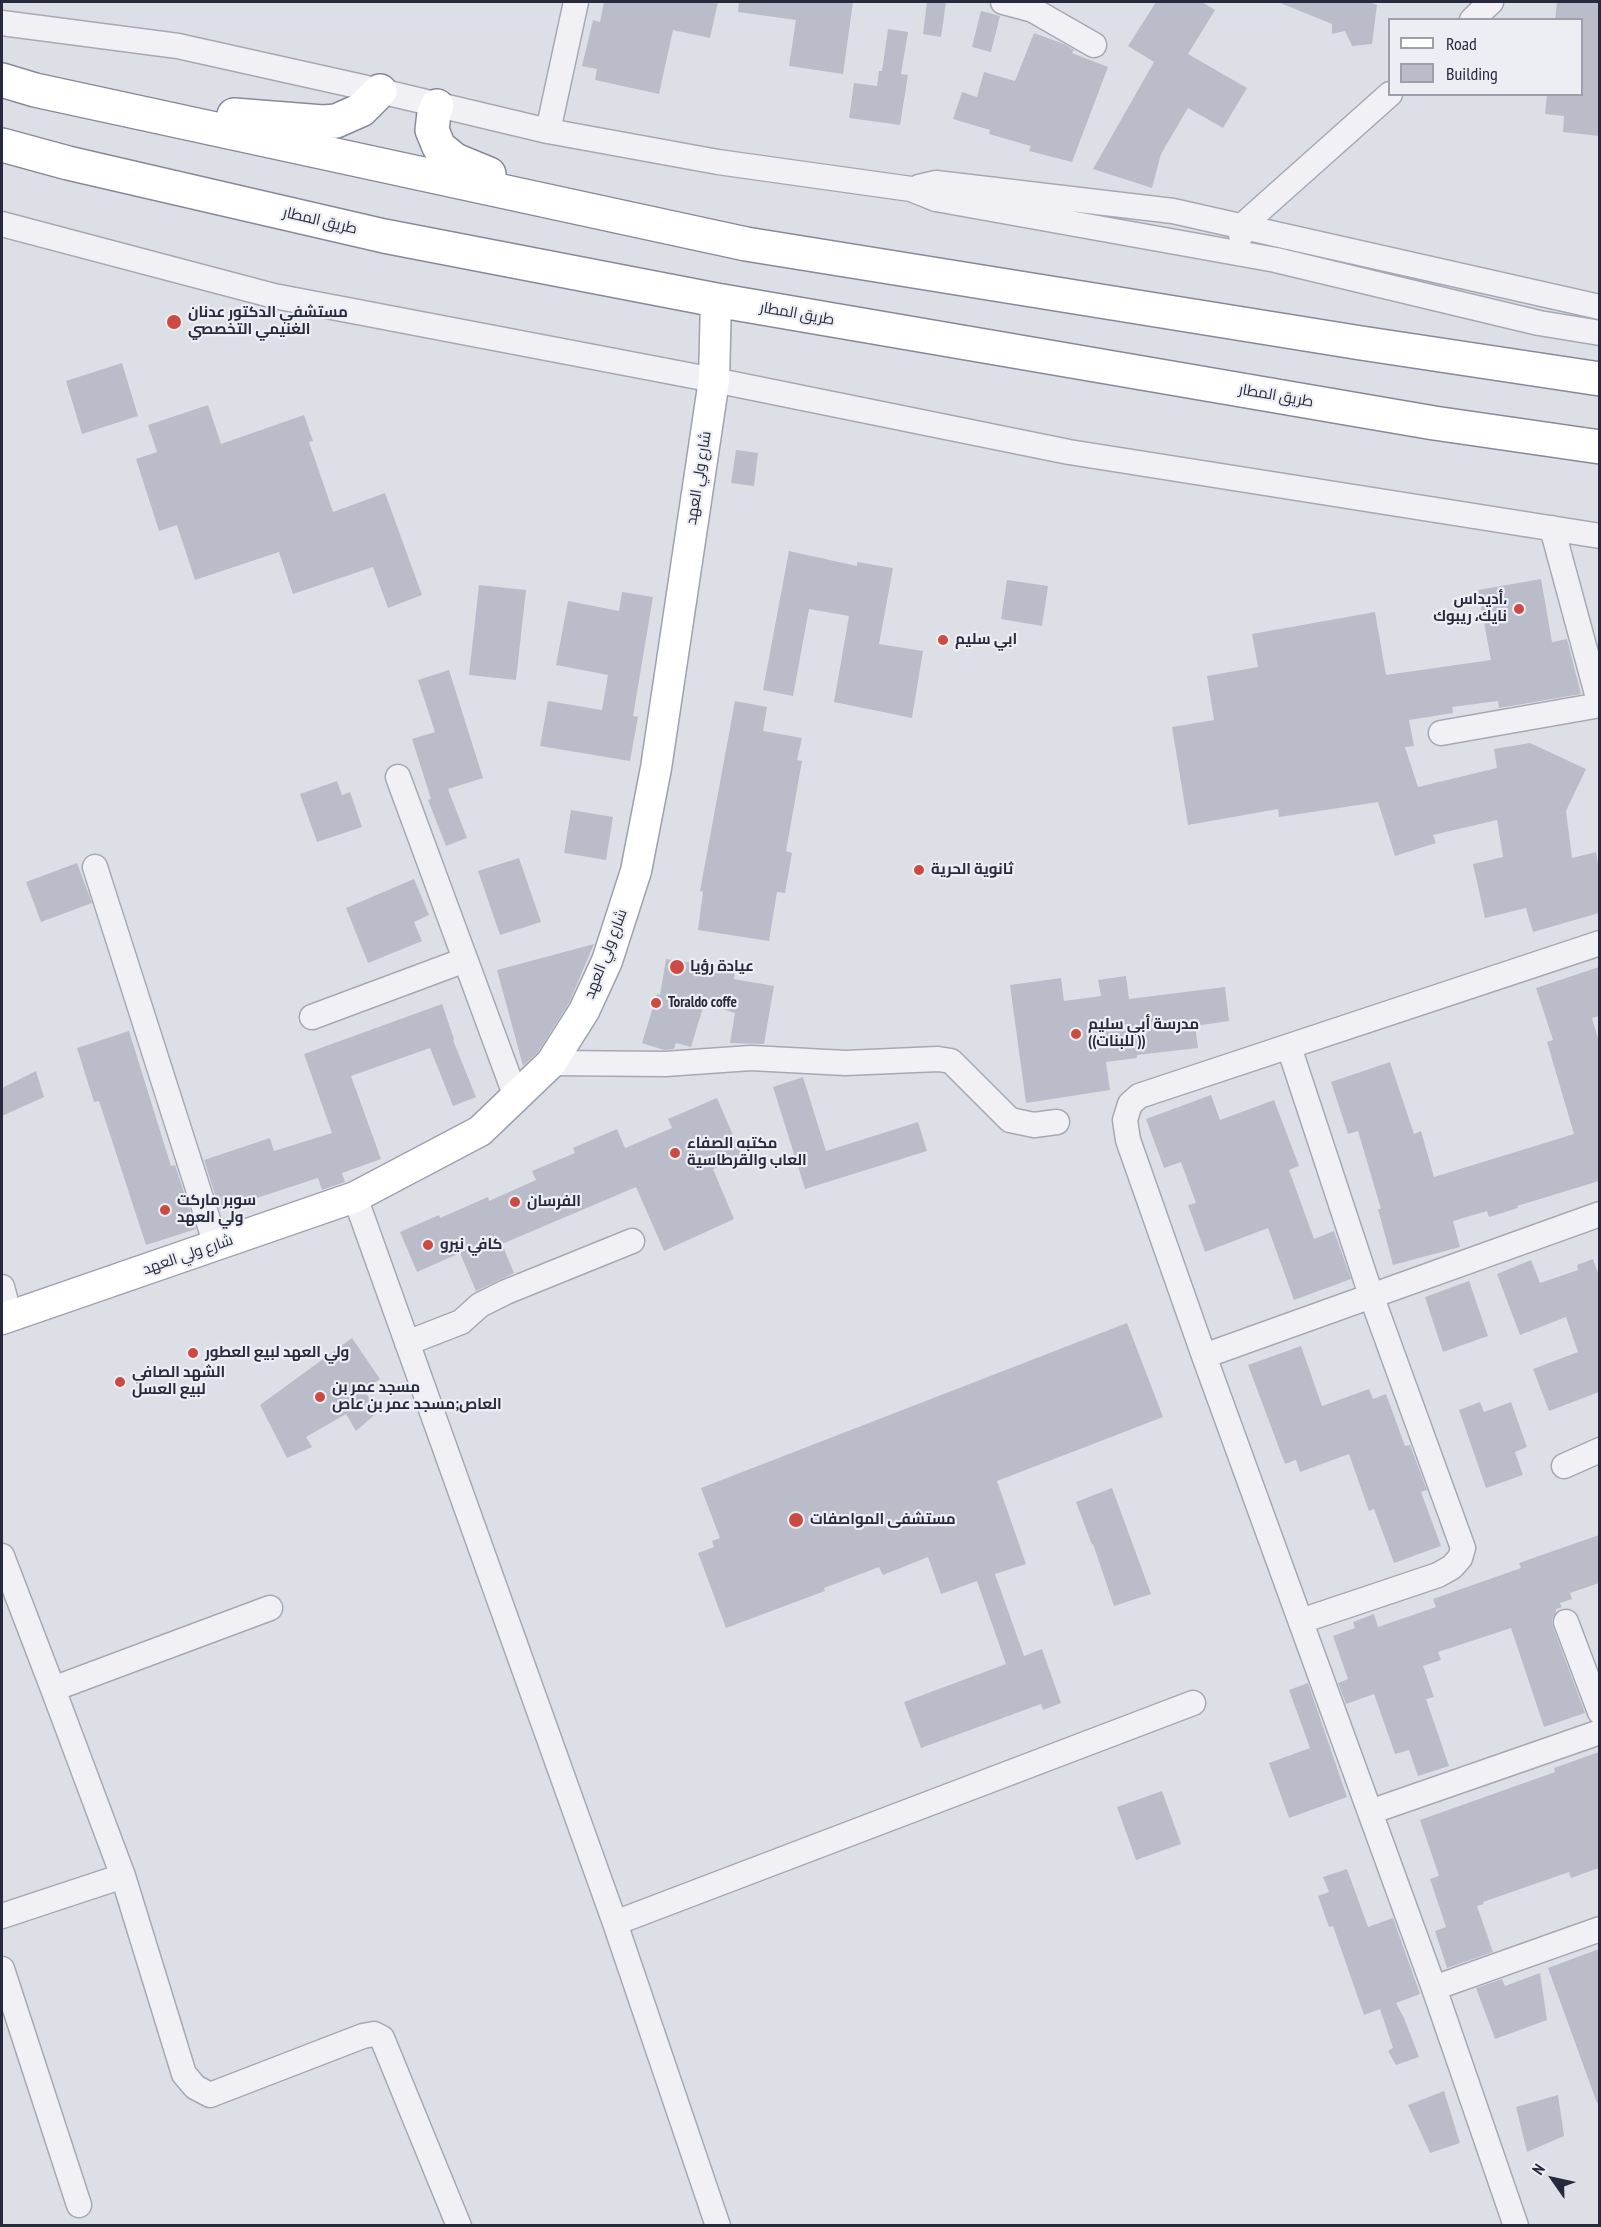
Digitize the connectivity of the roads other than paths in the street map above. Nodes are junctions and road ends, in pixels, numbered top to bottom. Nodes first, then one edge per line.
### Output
1 (576, 2) edge
2 (1003, 2) edge
3 (1491, 2) edge
4 (1474, 18) edge
5 (2, 23) edge
6 (1094, 45) dead end
7 (2, 80) edge
8 (380, 90) junction
9 (1388, 96) edge
10 (104, 105) junction
11 (437, 106) junction
12 (548, 131) junction
13 (2, 145) edge
14 (911, 189) junction
15 (554, 202) junction
16 (2, 224) edge
17 (1243, 225) junction
18 (1237, 252) junction
19 (716, 300) junction
20 (1599, 307) edge
21 (1599, 333) edge
22 (1599, 379) edge
23 (714, 380) junction
24 (1599, 447) edge
25 (1552, 528) junction
26 (1599, 536) edge
27 (1599, 705) edge
28 (1441, 733) dead end
29 (398, 777) dead end
30 (94, 867) dead end
31 (1599, 943) edge
32 (465, 960) junction
33 (312, 1017) dead end
34 (1289, 1047) junction
35 (552, 1063) junction
36 (516, 1097) junction
37 (1058, 1122) dead end
38 (355, 1197) junction
39 (1599, 1214) edge
40 (632, 1241) dead end
41 (216, 1245) junction
42 (2, 1287) edge
43 (1371, 1295) junction
44 (6, 1317) edge
45 (407, 1343) junction
46 (1204, 1356) junction
47 (1599, 1450) edge
48 (1564, 1466) dead end
49 (2, 1557) edge
50 (270, 1608) dead end
51 (1302, 1621) junction
52 (1566, 1622) dead end
53 (53, 1689) junction
54 (1193, 1703) dead end
55 (1599, 1712) edge
56 (1599, 1732) edge
57 (1370, 1812) junction
58 (123, 1876) junction
59 (2, 1916) edge
60 (615, 1923) junction
61 (1599, 1929) edge
62 (2, 1969) edge
63 (1434, 1988) junction
64 (79, 2205) dead end
65 (459, 2226) edge
66 (718, 2226) edge
67 (1516, 2226) edge

1 - 12 street
2 - 6 street
3 - 4 street
5 - 8 street
7 - 10 highway
8 - 10 highway
8 - 11 street
9 - 17 street
10 - 15 highway
11 - 12 street
11 - 15 highway
12 - 14 street
13 - 19 highway, طريق المطار
14 - 17 street
14 - 18 street
15 - 22 highway
16 - 23 street
17 - 18 street
17 - 20 street
18 - 21 street
19 - 23 main road, شارع ولي العهد
19 - 24 highway, طريق المطار
23 - 25 street
23 - 35 main road, شارع ولي العهد
25 - 26 street
25 - 27 street
27 - 28 street
29 - 32 street
30 - 41 street
31 - 34 street
32 - 33 street
32 - 36 street
34 - 43 street
34 - 46 street
35 - 36 main road, شارع ولي العهد
35 - 37 street
36 - 38 main road, شارع ولي العهد
38 - 41 main road, شارع ولي العهد
38 - 45 street
39 - 43 street
40 - 45 street
41 - 44 main road, شارع ولي العهد
42 - 44 street
43 - 46 street
43 - 51 street
45 - 60 street
46 - 51 street
47 - 48 street
49 - 53 street
50 - 53 street
51 - 57 street
52 - 55 street
53 - 58 street
54 - 60 street
56 - 57 street
57 - 63 street
58 - 59 street
58 - 65 street
60 - 66 street
61 - 63 street
62 - 64 street
63 - 67 street

